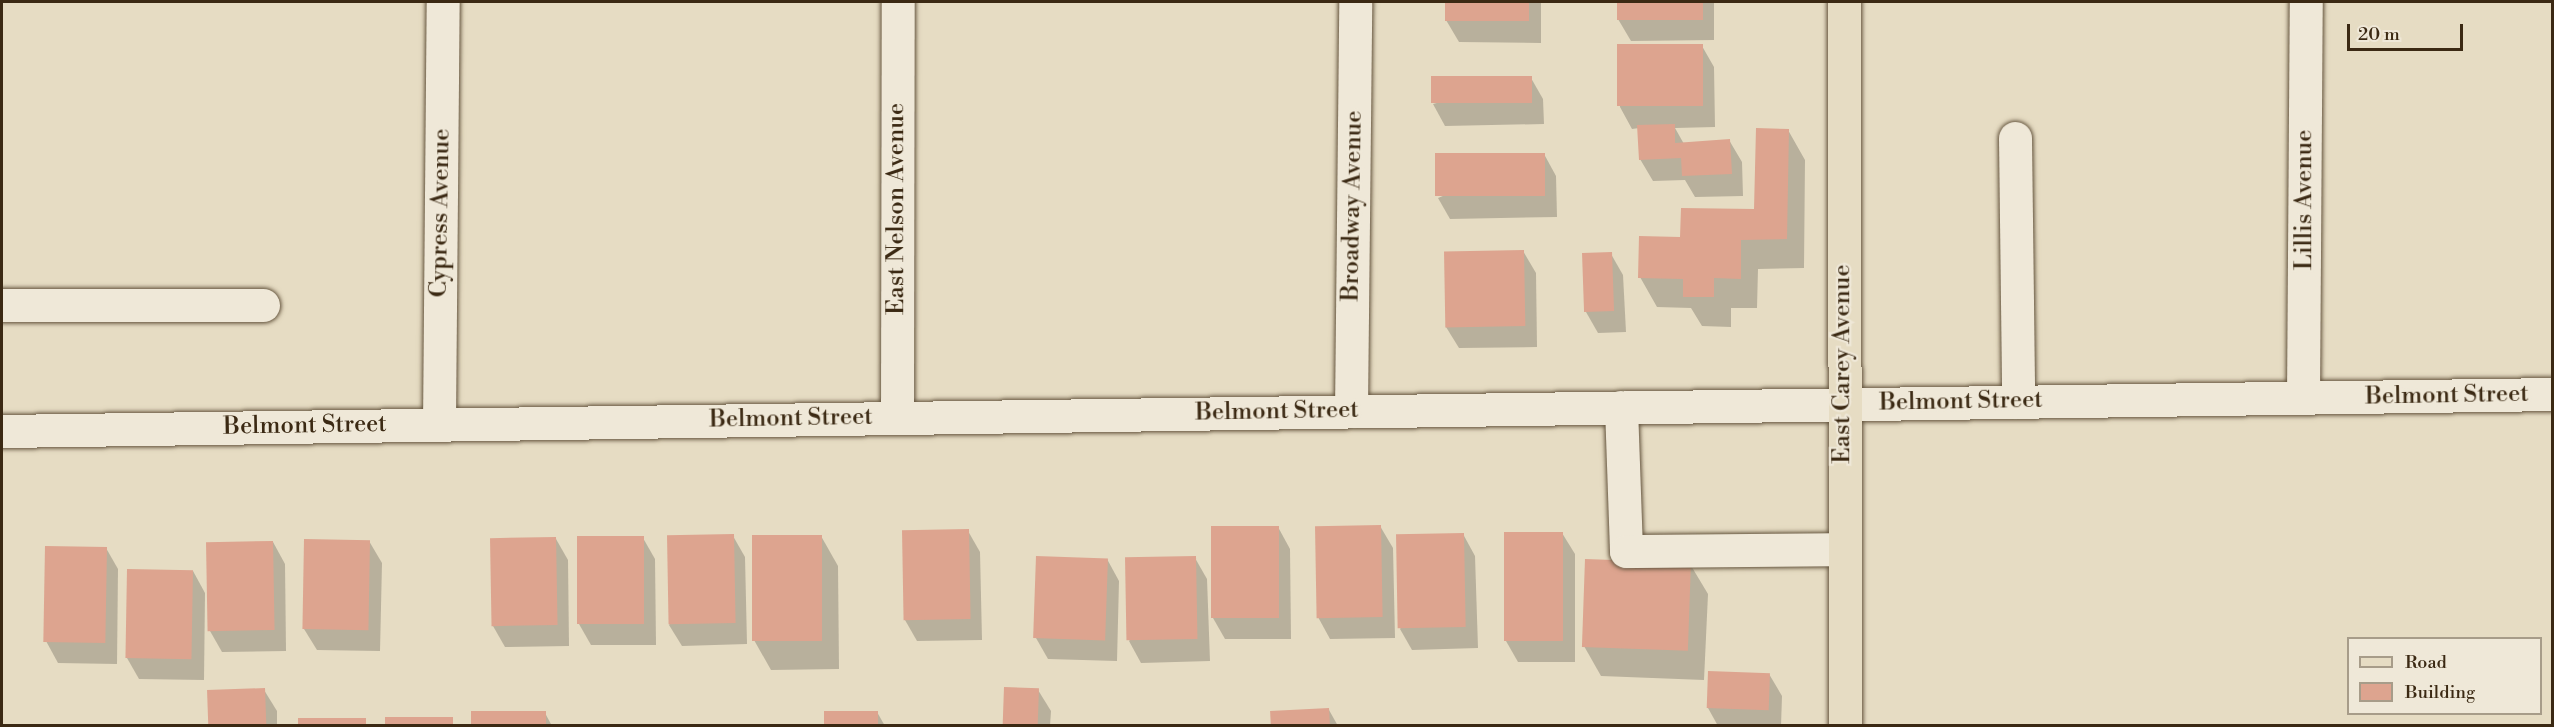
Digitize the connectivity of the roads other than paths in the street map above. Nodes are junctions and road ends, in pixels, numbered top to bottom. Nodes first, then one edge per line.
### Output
1 (443, 2) edge
2 (898, 2) edge
3 (1355, 2) edge
4 (1844, 2) edge
5 (2306, 2) edge
6 (2015, 138) dead end
7 (2, 305) edge
8 (263, 305) dead end
9 (2553, 394) edge
10 (2303, 398) junction
11 (2018, 402) junction
12 (1843, 404) junction
13 (1622, 407) junction
14 (1351, 411) junction
15 (897, 417) junction
16 (439, 424) junction
17 (2, 431) edge
18 (1844, 549) junction
19 (1845, 726) edge

1 - 16 street, Cypress Avenue
2 - 15 street, East Nelson Avenue
3 - 14 street, Broadway Avenue
4 - 12 main road, East Carey Avenue
5 - 10 street, Lillis Avenue
6 - 11 street
7 - 8 street
9 - 10 street, Belmont Street
10 - 11 street, Belmont Street
11 - 12 street, Belmont Street
12 - 13 street, Belmont Street
12 - 18 main road, East Carey Avenue
13 - 14 street, Belmont Street
13 - 18 street
14 - 15 street, Belmont Street
15 - 16 street, Belmont Street
16 - 17 street, Belmont Street
18 - 19 main road, East Carey Avenue

